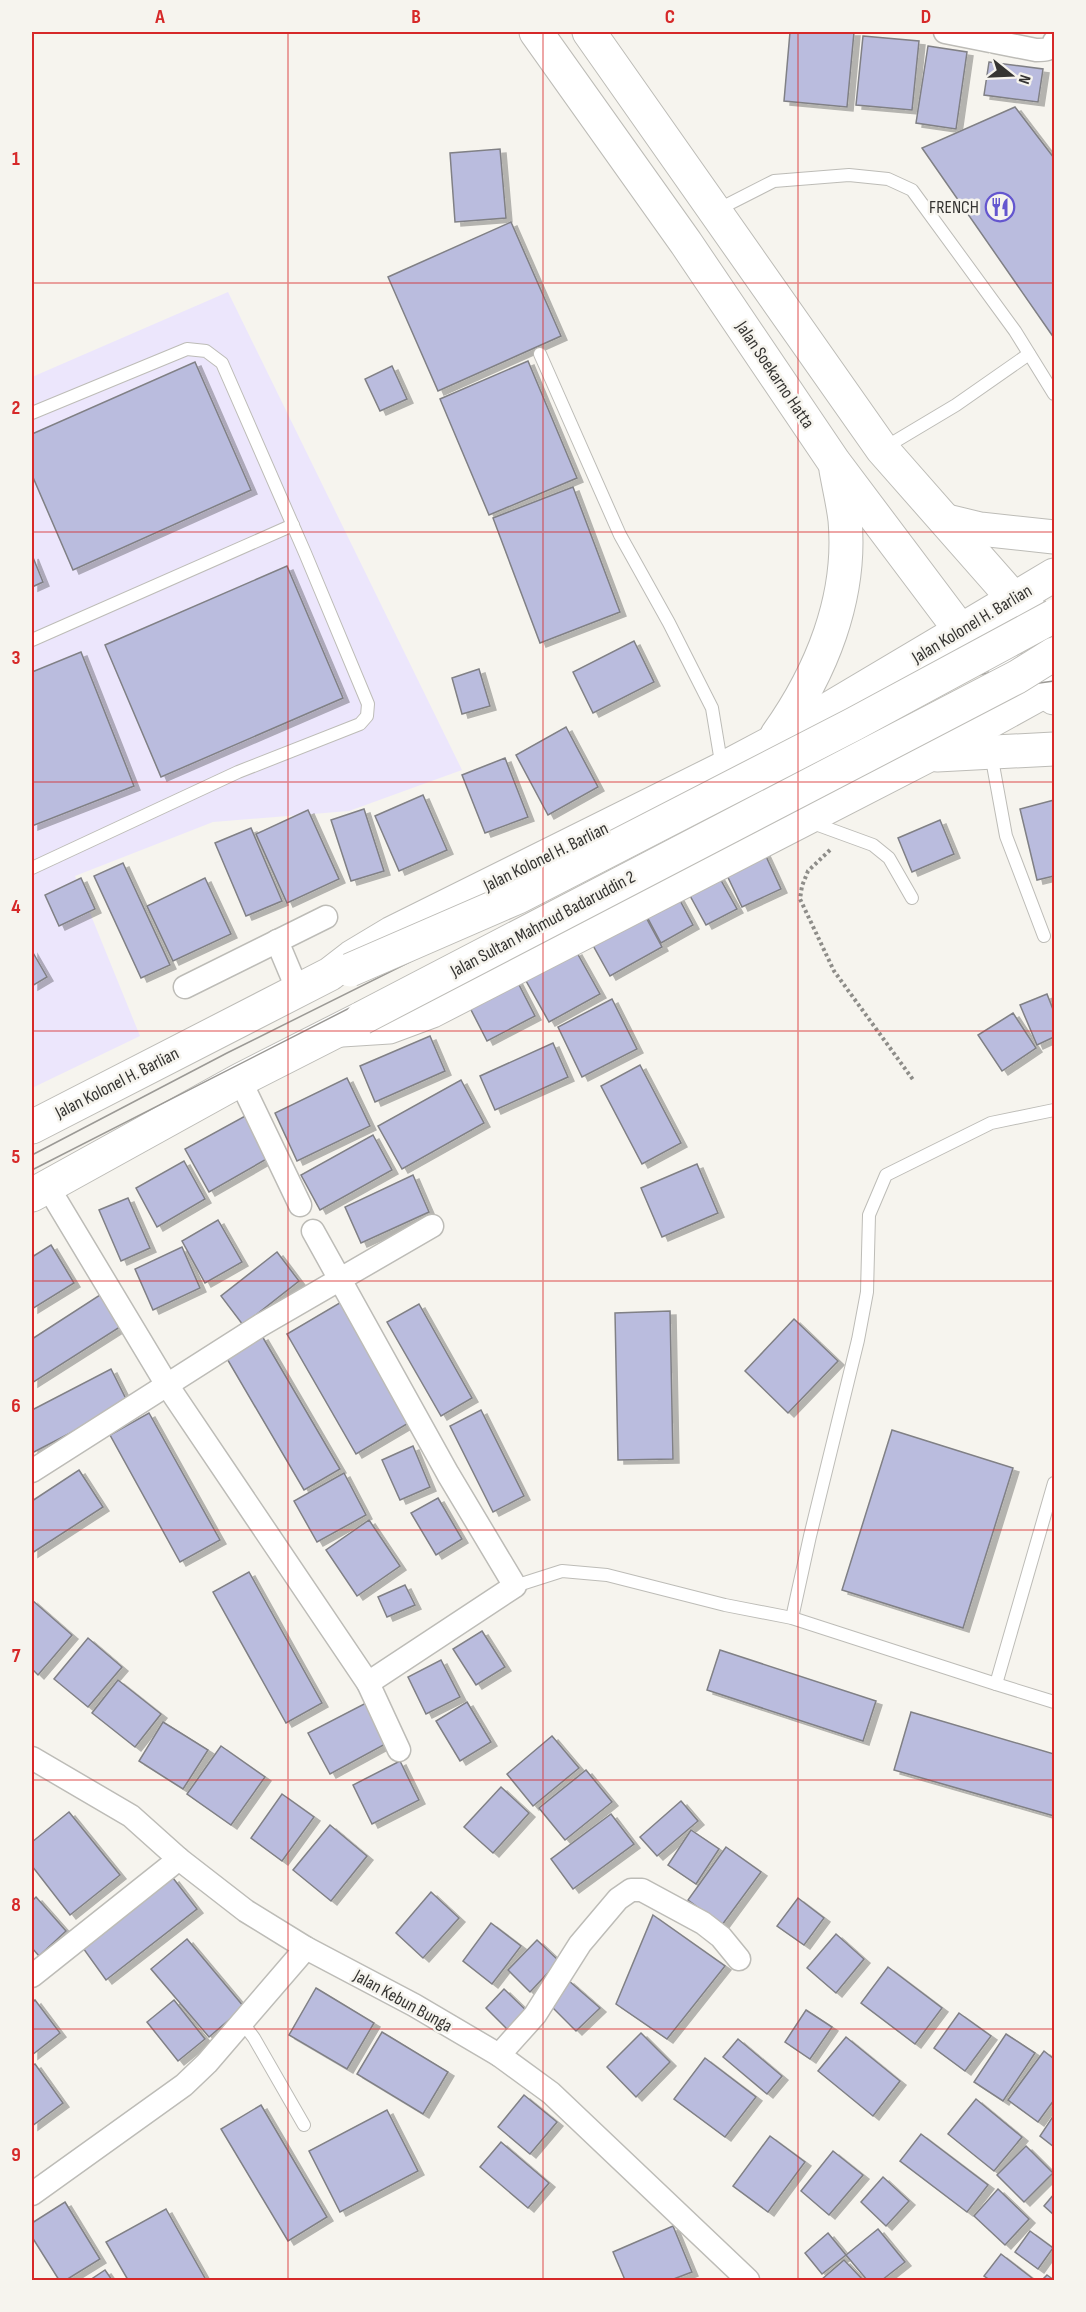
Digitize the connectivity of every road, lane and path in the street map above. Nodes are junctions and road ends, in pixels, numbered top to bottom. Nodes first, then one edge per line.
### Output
1 (536, 32) edge
2 (589, 32) edge
3 (945, 32) edge
4 (1054, 42) edge
5 (714, 212) junction
6 (540, 354) dead end
7 (1029, 354) junction
8 (1054, 394) edge
9 (32, 413) edge
10 (882, 449) junction
11 (834, 462) junction
12 (947, 521) junction
13 (292, 525) junction
14 (1054, 537) edge
15 (1054, 575) edge
16 (1014, 599) junction
17 (1054, 616) edge
18 (1054, 628) edge
19 (961, 631) junction
20 (32, 640) edge
21 (1050, 657) edge
22 (887, 674) junction
23 (1049, 695) edge
24 (773, 742) junction
25 (1054, 749) edge
26 (991, 752) junction
27 (929, 755) junction
28 (722, 769) junction
29 (803, 820) junction
30 (846, 835) junction
31 (32, 868) edge
32 (912, 898) dead end
33 (326, 917) dead end
34 (1044, 936) dead end
35 (277, 941) junction
36 (340, 972) junction
37 (185, 987) dead end
38 (298, 991) junction
39 (352, 1024) junction
40 (240, 1080) junction
41 (914, 1081) dead end
42 (1054, 1110) edge
43 (32, 1127) edge
44 (40, 1191) edge
45 (300, 1205) dead end
46 (432, 1226) dead end
47 (313, 1231) dead end
48 (340, 1280) junction
49 (167, 1385) junction
50 (32, 1471) edge
51 (1054, 1483) edge
52 (514, 1587) junction
53 (792, 1618) junction
54 (368, 1683) junction
55 (996, 1684) junction
56 (1054, 1702) edge
57 (399, 1750) dead end
58 (32, 1758) edge
59 (179, 1859) junction
60 (306, 1948) junction
61 (739, 1959) dead end
62 (32, 1976) edge
63 (242, 2022) junction
64 (499, 2055) junction
65 (304, 2125) dead end
66 (32, 2194) edge
67 (748, 2280) edge

1 - 11 highway, Jalan Soekarno Hatta
2 - 5 highway
3 - 4 street
5 - 7 lane
5 - 10 highway
6 - 28 lane
7 - 8 lane
7 - 10 lane
9 - 13 lane
10 - 12 highway
11 - 19 highway, Jalan Soekarno Hatta
11 - 24 highway
12 - 14 highway
12 - 16 highway
13 - 20 lane
13 - 31 lane
15 - 16 highway, Jalan Kolonel H. Barlian
16 - 18 highway
16 - 19 highway, Jalan Kolonel H. Barlian
16 - 21 highway
17 - 36 highway, Jalan Sultan Mahmud Badaruddin 2, bridge
19 - 21 highway
19 - 22 highway, Jalan Kolonel H. Barlian
19 - 23 highway, Jalan Soekarno Hatta
21 - 23 highway
21 - 39 highway, Jalan Sultan Mahmud Badaruddin 2, bridge
22 - 24 highway, Jalan Kolonel H. Barlian
22 - 27 highway
23 - 27 highway
24 - 28 highway, Jalan Kolonel H. Barlian
25 - 26 highway
26 - 27 highway
26 - 34 lane
27 - 29 highway
28 - 36 highway, Jalan Kolonel H. Barlian
29 - 30 lane
29 - 39 highway
30 - 32 lane
30 - 41 path
33 - 35 street
35 - 37 street
35 - 38 street
36 - 38 highway, Jalan Kolonel H. Barlian
38 - 43 highway, Jalan Kolonel H. Barlian
39 - 40 highway, Jalan Sultan Mahmud Badaruddin 2
40 - 44 highway, Jalan Sultan Mahmud Badaruddin 2
40 - 45 street
42 - 53 lane
44 - 49 street
46 - 48 street
47 - 48 street
48 - 49 street
48 - 52 street
49 - 50 street
49 - 54 street
51 - 55 lane
52 - 53 lane
52 - 54 street
53 - 55 lane
54 - 57 street
55 - 56 lane
58 - 59 street, Jalan Kebun Bunga
59 - 60 street, Jalan Kebun Bunga
59 - 62 street
60 - 63 street
60 - 64 street, Jalan Kebun Bunga
61 - 64 street
63 - 65 lane
63 - 66 street
64 - 67 street, Jalan Kebun Bunga

